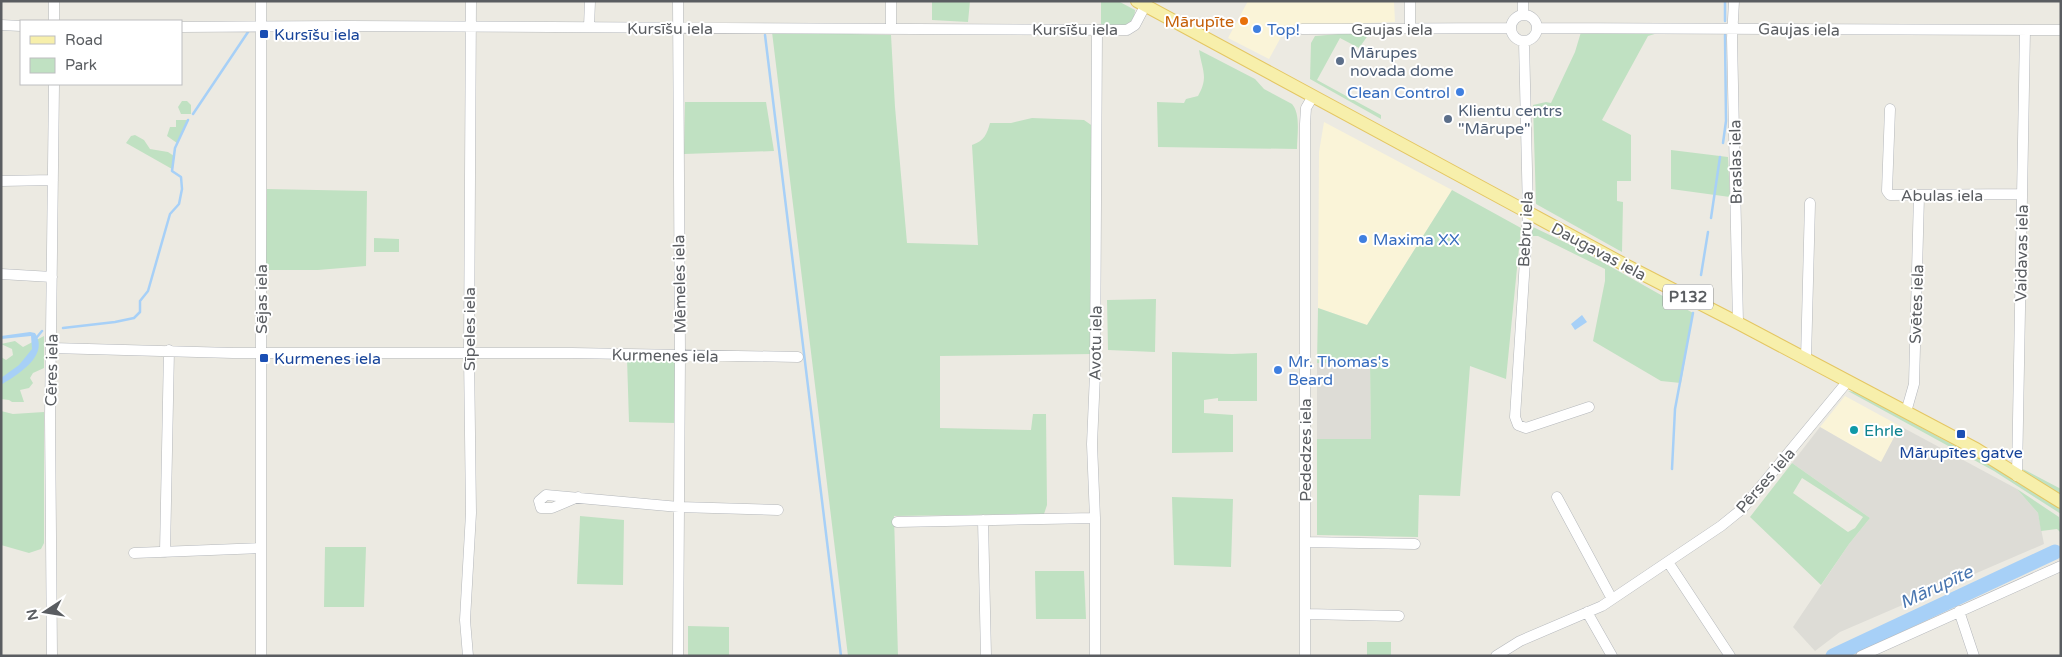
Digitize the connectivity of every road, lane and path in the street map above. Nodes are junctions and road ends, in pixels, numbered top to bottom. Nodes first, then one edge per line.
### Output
1 (54, 1) edge
2 (261, 1) edge
3 (471, 1) edge
4 (590, 1) edge
5 (678, 1) edge
6 (891, 1) edge
7 (1410, 1) edge
8 (1523, 1) edge
9 (1734, 1) edge
10 (1141, 4) edge
11 (1523, 15) junction
12 (54, 20) edge
13 (1, 26) edge
14 (20, 26) edge
15 (260, 26) junction
16 (182, 27) edge
17 (471, 27) junction
18 (589, 27) junction
19 (677, 28) junction
20 (1511, 28) junction
21 (1537, 28) junction
22 (891, 29) junction
23 (1302, 29) dead end
24 (1733, 29) junction
25 (1098, 30) junction
26 (1410, 30) junction
27 (2025, 30) junction
28 (2061, 30) edge
29 (1524, 41) junction
30 (54, 85) edge
31 (1314, 96) junction
32 (1890, 109) dead end
33 (53, 180) junction
34 (1, 181) edge
35 (2022, 194) junction
36 (1919, 196) junction
37 (1810, 203) dead end
38 (1528, 212) junction
39 (1, 274) edge
40 (52, 277) junction
41 (1738, 323) junction
42 (52, 348) junction
43 (169, 350) junction
44 (261, 353) junction
45 (469, 354) junction
46 (680, 355) junction
47 (798, 357) dead end
48 (1806, 359) junction
49 (1847, 382) junction
50 (1589, 408) dead end
51 (1906, 412) junction
52 (2018, 476) junction
53 (578, 497) dead end
54 (1557, 497) dead end
55 (2061, 502) edge
56 (679, 507) junction
57 (778, 510) dead end
58 (1095, 518) junction
59 (983, 520) junction
60 (897, 522) dead end
61 (1305, 542) junction
62 (1414, 544) dead end
63 (260, 548) junction
64 (165, 552) junction
65 (134, 553) dead end
66 (1668, 562) junction
67 (2061, 566) edge
68 (1612, 599) junction
69 (1960, 611) junction
70 (1587, 612) junction
71 (1305, 614) junction
72 (1399, 616) dead end
73 (52, 656) edge
74 (260, 656) edge
75 (468, 656) edge
76 (678, 656) edge
77 (986, 656) edge
78 (1095, 656) edge
79 (1305, 656) edge
80 (1496, 656) edge
81 (1612, 656) edge
82 (1730, 656) edge
83 (1861, 656) edge
84 (1974, 656) edge

1 - 12 street
2 - 15 street, Sējas iela
3 - 17 street, Sīpeles iela
4 - 18 street
5 - 19 street, Mēmeles iela
6 - 22 street
7 - 26 street
8 - 11 street
9 - 24 street, Braslas iela
10 - 25 street, Kursīšu iela
10 - 31 main road, Daugavas iela / P132
11 - 20 street
11 - 21 street
13 - 14 street
15 - 16 street, Kursīšu iela
15 - 17 street, Kursīšu iela
15 - 44 street, Sējas iela
17 - 18 street, Kursīšu iela
17 - 45 street, Sīpeles iela
18 - 19 street, Kursīšu iela
19 - 22 street, Kursīšu iela
19 - 46 street, Mēmeles iela
20 - 26 street, Gaujas iela
20 - 29 street
21 - 24 street, Gaujas iela
21 - 29 street
22 - 25 street, Kursīšu iela
23 - 26 street, Gaujas iela
24 - 27 street, Gaujas iela
24 - 41 street, Braslas iela
25 - 58 street, Avotu iela
27 - 28 street, Gaujas iela
27 - 35 street, Vaidavas iela
29 - 38 street, Bebru iela
30 - 33 street, Cēres iela
31 - 38 main road, Daugavas iela / P132
31 - 61 street, Pededzes iela
32 - 36 street, Abulas iela
33 - 34 street
33 - 40 street, Cēres iela
35 - 36 street, Abulas iela
35 - 52 street, Vaidavas iela
36 - 51 street, Svētes iela
37 - 48 street
38 - 41 main road, Daugavas iela / P132
38 - 50 street, Bebru iela
39 - 40 street
40 - 42 street, Cēres iela
41 - 48 main road, Daugavas iela / P132
42 - 43 street, Kurmenes iela
42 - 73 street, Cēres iela
43 - 44 street, Kurmenes iela
43 - 64 street
44 - 45 street, Kurmenes iela
44 - 63 street, Sējas iela
45 - 46 street, Kurmenes iela
45 - 75 street, Sīpeles iela
46 - 47 street, Kurmenes iela
46 - 56 street, Mēmeles iela
48 - 49 main road, Daugavas iela / P132
49 - 51 main road, Daugavas iela / P132
49 - 66 street, Pērses iela
51 - 52 main road, Daugavas iela / P132
52 - 55 main road, Daugavas iela / P132
53 - 56 street
54 - 68 street
56 - 57 street
56 - 76 street, Mēmeles iela
58 - 59 street
58 - 78 street, Avotu iela
59 - 60 street
59 - 77 street
61 - 62 street
61 - 71 street, Pededzes iela
63 - 64 street
63 - 74 street, Sējas iela
64 - 65 street
66 - 68 street, Pērses iela
66 - 82 street
67 - 69 street
68 - 70 street, Pērses iela
69 - 83 street
69 - 84 street
70 - 80 street, Pērses iela
70 - 81 street
71 - 72 street
71 - 79 street, Pededzes iela

